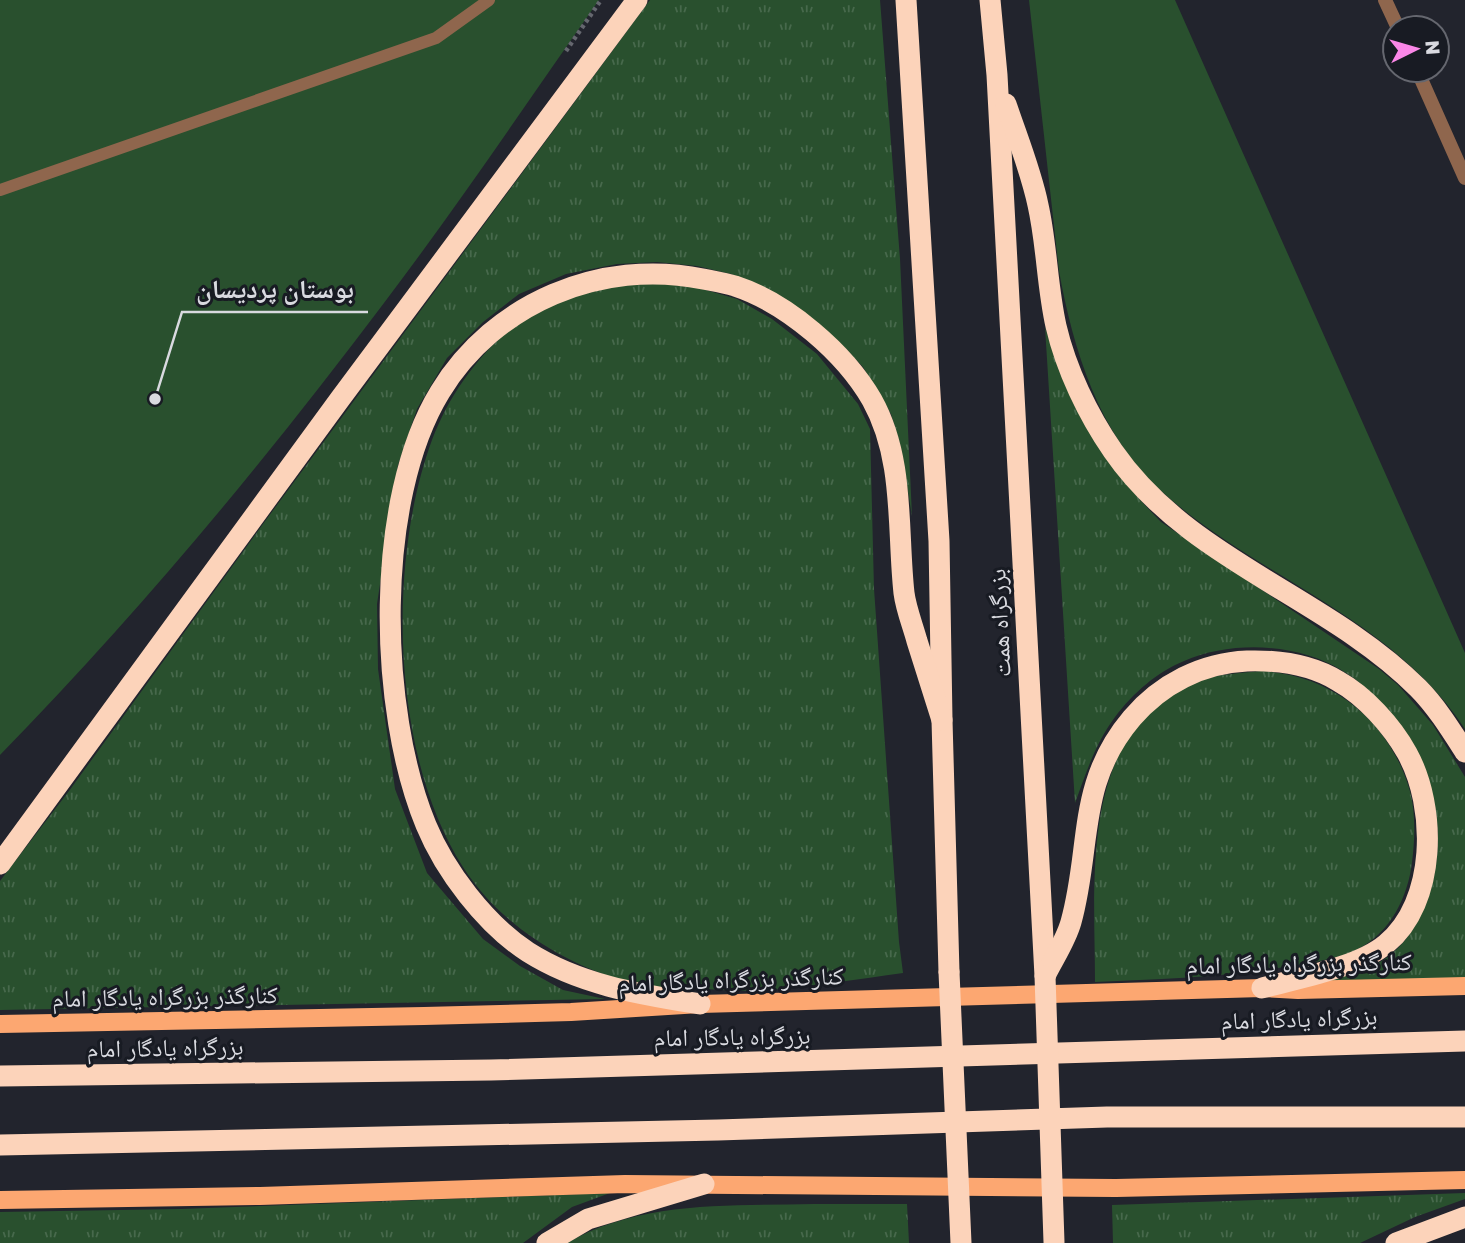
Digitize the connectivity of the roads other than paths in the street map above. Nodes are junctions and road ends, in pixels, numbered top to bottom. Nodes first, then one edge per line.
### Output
1 (489, 0) edge
2 (637, 0) edge
3 (906, 0) edge
4 (990, 0) edge
5 (997, 75) junction
6 (1423, 84) edge
7 (1465, 178) edge
8 (0, 190) edge
9 (942, 720) junction
10 (1465, 751) edge
11 (0, 864) edge
12 (1045, 976) junction
13 (1465, 986) edge
14 (1262, 988) junction
15 (700, 1004) junction
16 (0, 1024) edge
17 (1465, 1041) edge
18 (0, 1076) edge
19 (1465, 1117) edge
20 (0, 1145) edge
21 (1465, 1180) edge
22 (704, 1185) junction
23 (0, 1200) edge
24 (1465, 1217) edge
25 (1054, 1242) edge
26 (547, 1243) edge
27 (961, 1243) edge
28 (1396, 1243) edge

1 - 8 lane
2 - 11 highway
3 - 9 highway
4 - 5 highway, بزرگراه همت
5 - 10 highway
5 - 12 highway, بزرگراه همت
6 - 7 street
9 - 15 highway
9 - 27 highway, bridge
12 - 14 highway
12 - 25 highway, بزرگراه همت, bridge
13 - 14 main road, کنارگذر بزرگراه یادگار امام
14 - 15 main road, کنارگذر بزرگراه یادگار امام
15 - 16 main road, کنارگذر بزرگراه یادگار امام
17 - 18 highway, بزرگراه یادگار امام
19 - 20 highway
21 - 22 main road
22 - 23 main road
22 - 26 highway
24 - 28 highway

